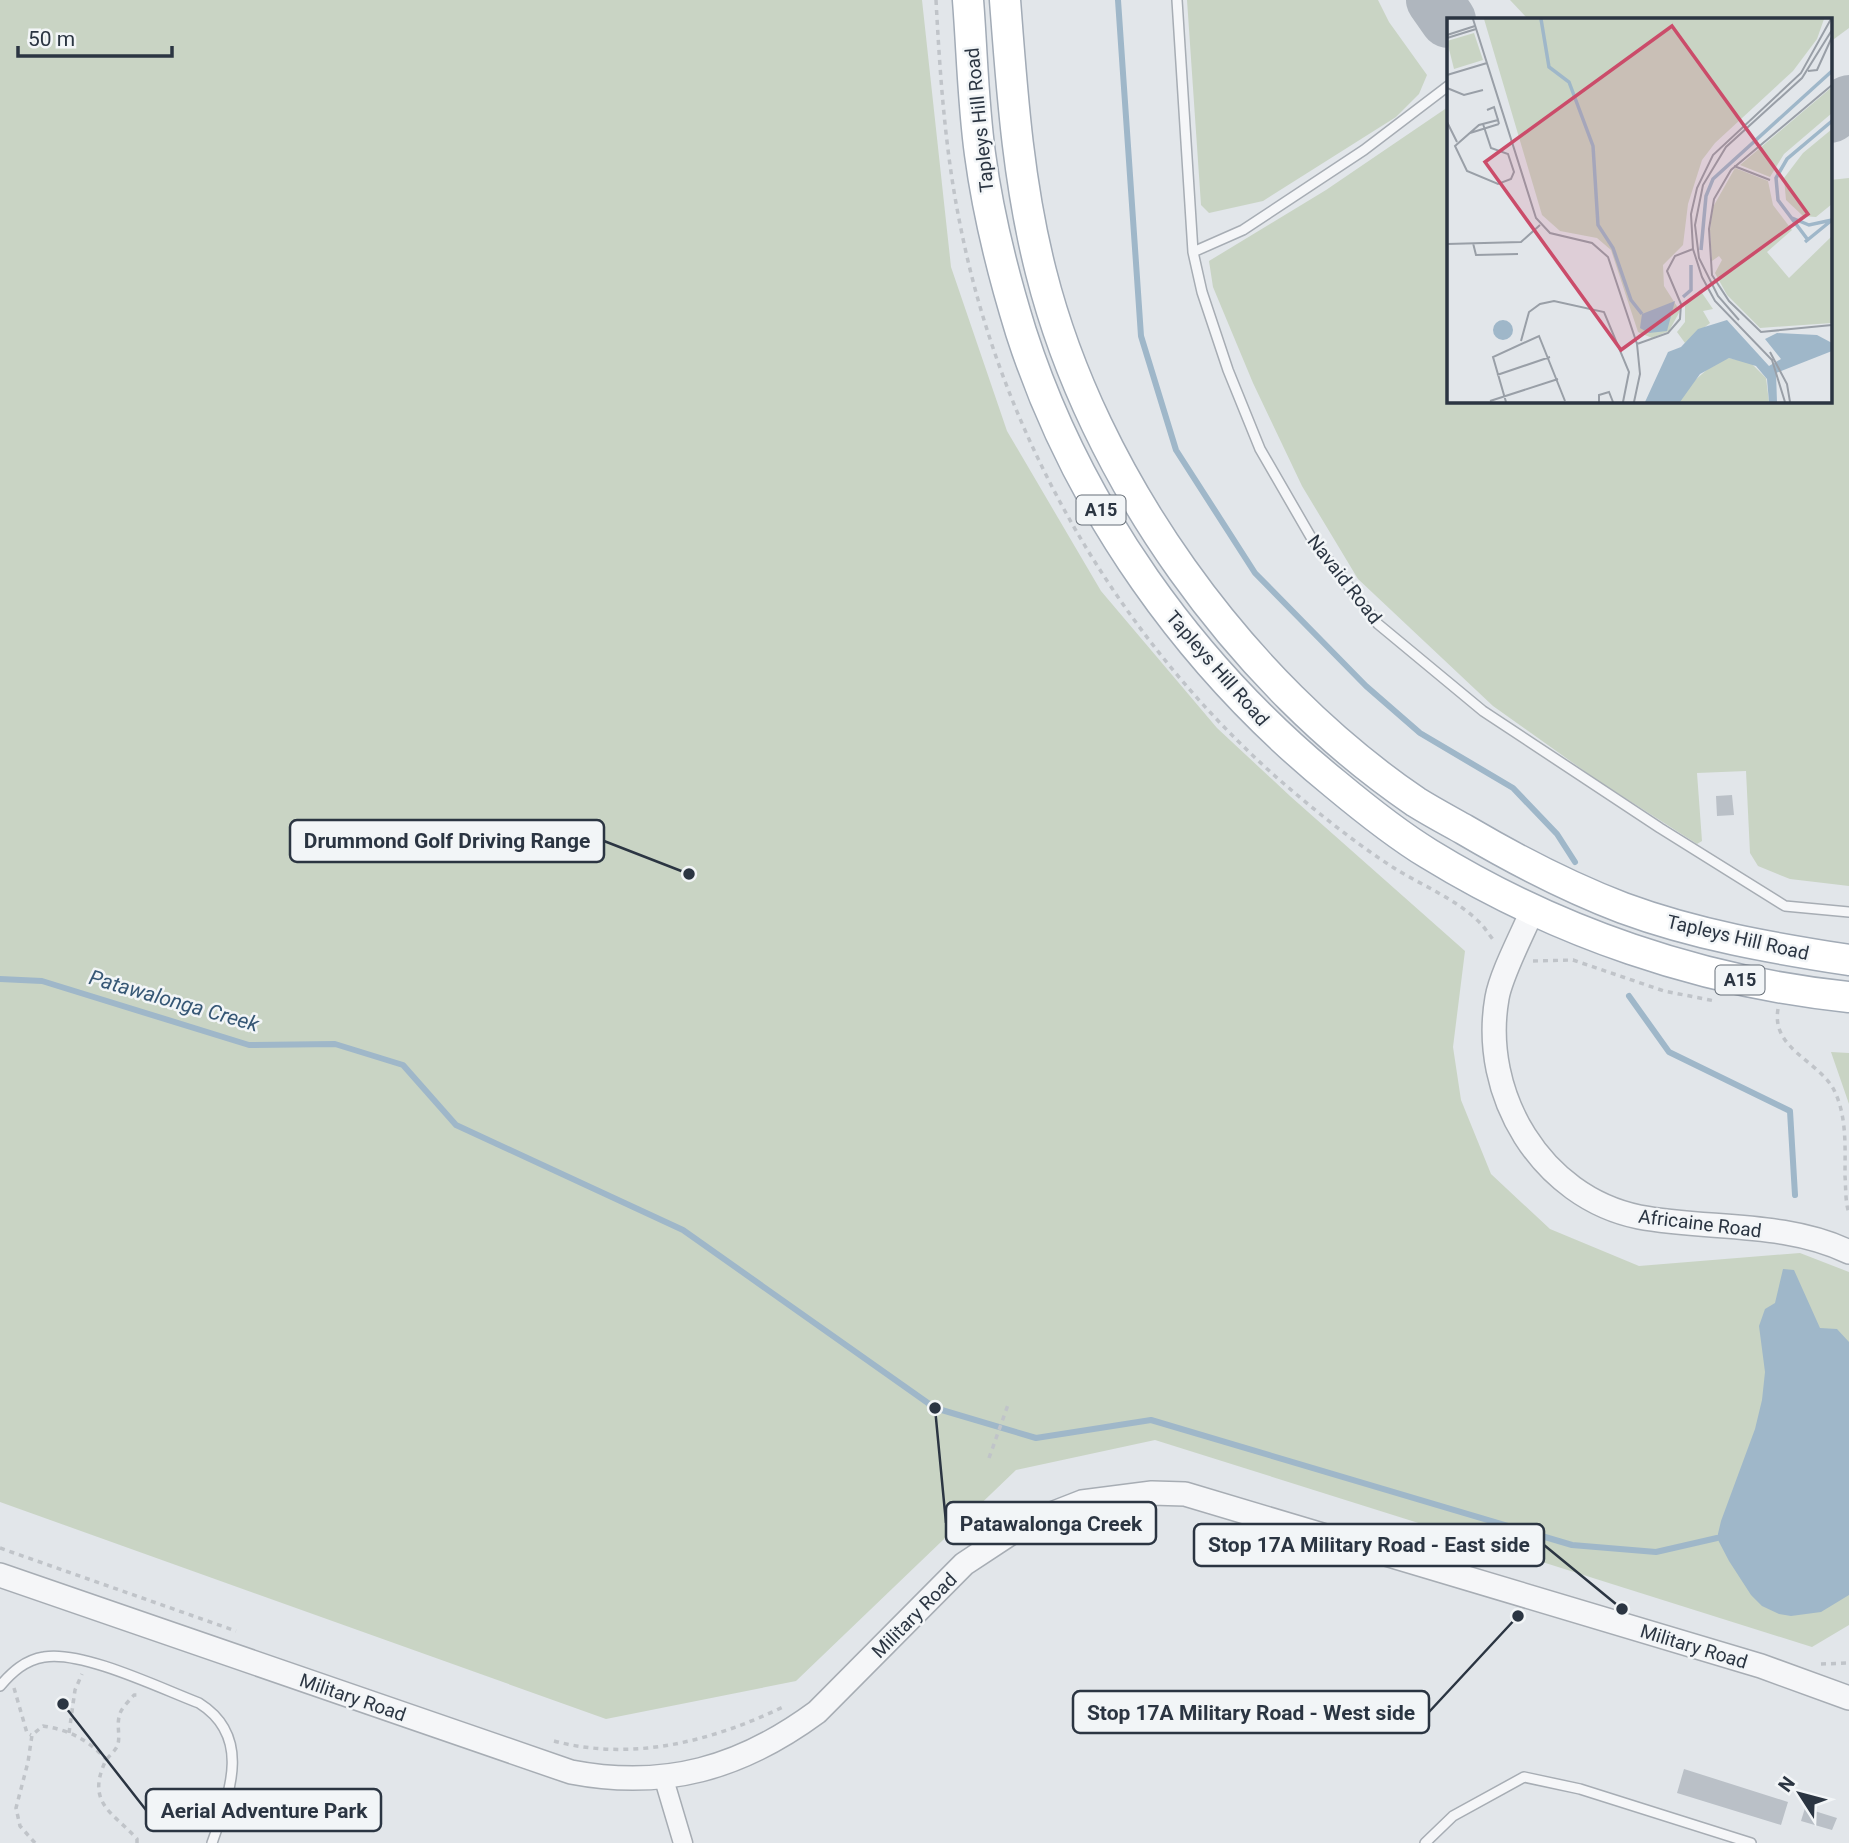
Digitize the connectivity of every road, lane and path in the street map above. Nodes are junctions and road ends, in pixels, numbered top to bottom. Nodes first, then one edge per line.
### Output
1 (968, 0) edge
2 (1005, 0) edge
3 (1177, 0) edge
4 (1447, 87) edge
5 (1193, 252) junction
6 (1417, 802) junction
7 (1533, 909) junction
8 (1849, 912) edge
9 (1849, 960) edge
10 (1849, 997) edge
11 (1778, 1009) dead end
12 (1849, 1213) edge
13 (1849, 1252) edge
14 (1009, 1402) dead end
15 (989, 1458) dead end
16 (0, 1575) edge
17 (88, 1662) junction
18 (3, 1683) edge
19 (146, 1695) dead end
20 (1849, 1698) edge
21 (68, 1733) junction
22 (32, 1735) junction
23 (107, 1760) junction
24 (663, 1776) junction
25 (36, 1843) edge
26 (137, 1843) edge
27 (212, 1843) edge
28 (683, 1843) edge
29 (1425, 1843) edge
30 (1751, 1843) edge

1 - 7 main road, Tapleys Hill Road / A15
2 - 6 main road, Tapleys Hill Road / A15
3 - 5 lane, Navaid Road
4 - 5 lane
5 - 8 lane, Navaid Road
6 - 7 main road
6 - 9 main road, Tapleys Hill Road / A15
7 - 10 main road, Tapleys Hill Road / A15
7 - 13 street, Africaine Road
11 - 12 path
14 - 15 path
16 - 24 street, Military Road
17 - 18 lane
17 - 21 path
17 - 27 lane
18 - 22 path
19 - 23 path
20 - 24 street, Military Road
21 - 22 path
21 - 23 path
22 - 25 path
23 - 26 path
24 - 28 street
29 - 30 lane

